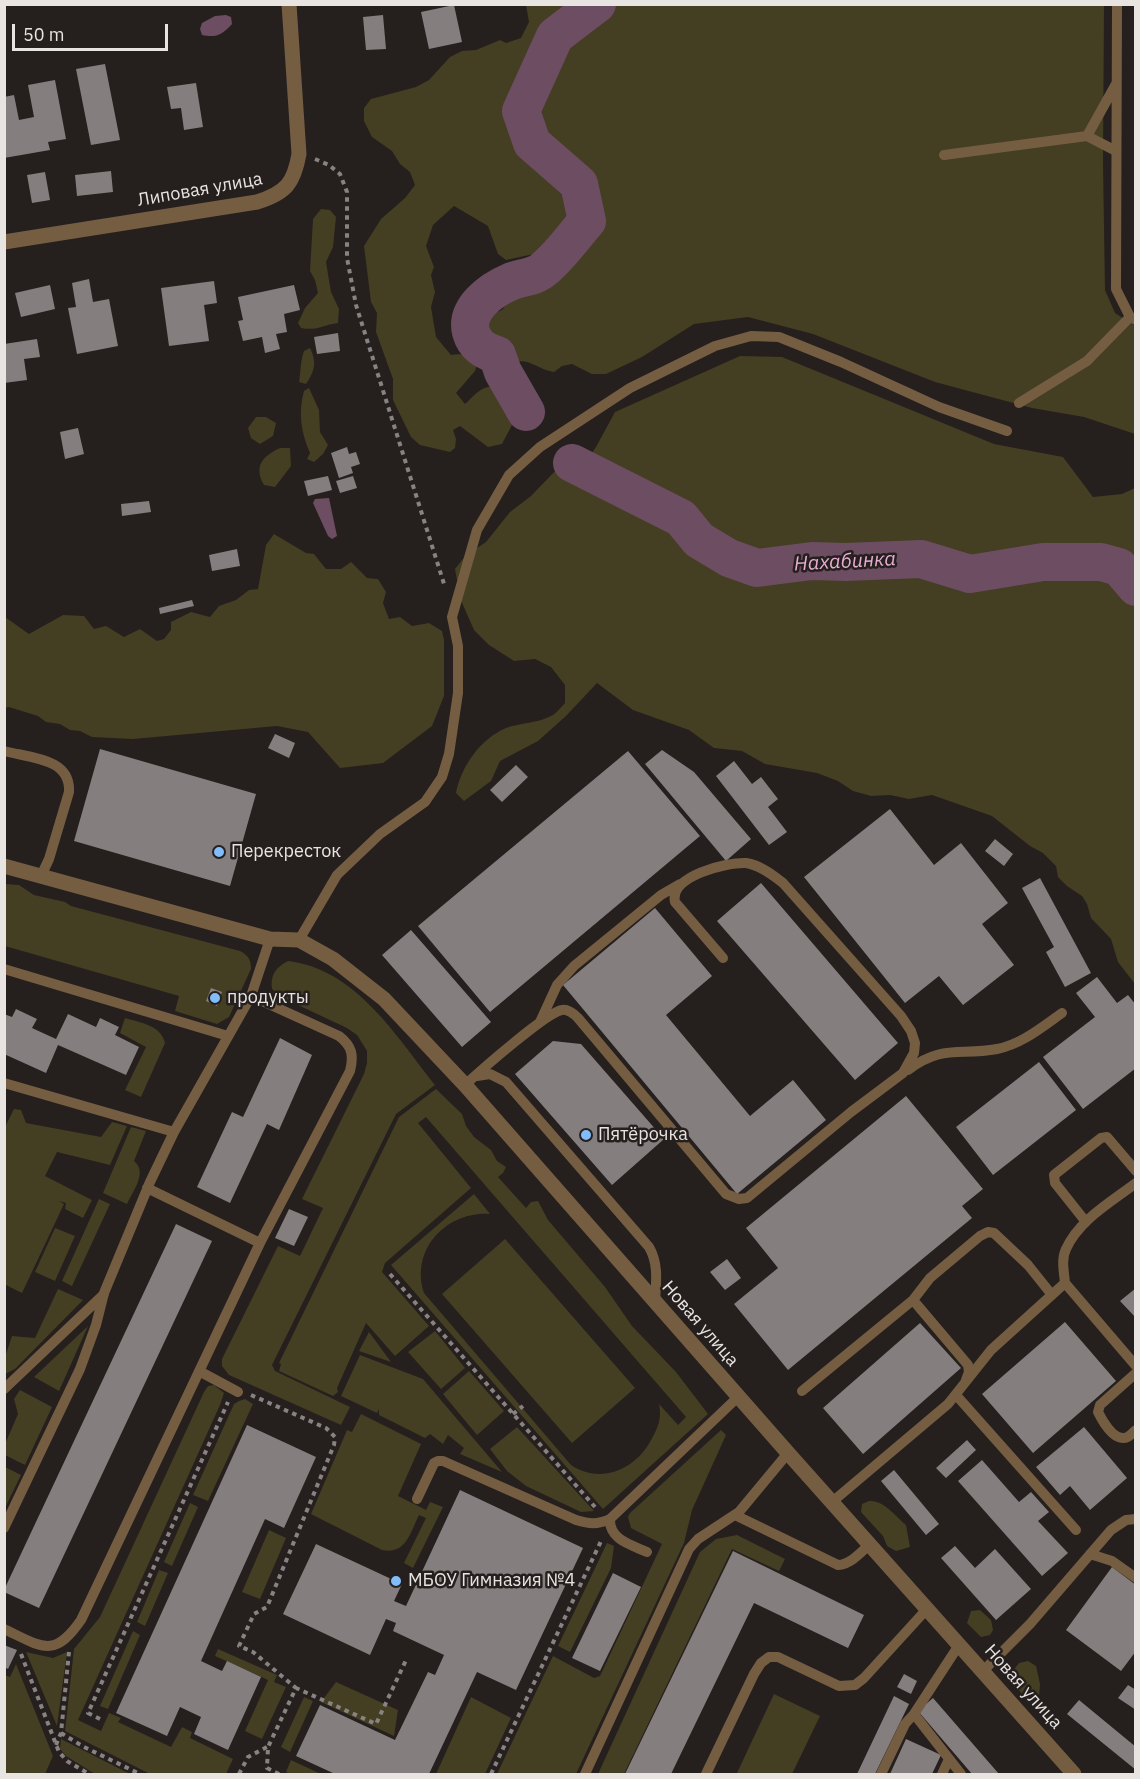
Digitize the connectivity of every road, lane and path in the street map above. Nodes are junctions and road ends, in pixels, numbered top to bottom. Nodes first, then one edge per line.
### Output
1 (289, 4) edge
2 (1117, 4) edge
3 (1116, 82) junction
4 (1087, 136) junction
5 (1116, 151) junction
6 (299, 154) junction
7 (944, 155) dead end
8 (4, 242) edge
9 (1133, 318) edge
10 (1019, 403) dead end
11 (1007, 431) dead end
12 (452, 617) junction
13 (4, 751) edge
14 (4, 866) edge
15 (41, 876) junction
16 (680, 884) junction
17 (270, 939) junction
18 (299, 940) junction
19 (723, 958) dead end
20 (4, 969) edge
21 (251, 996) junction
22 (1062, 1013) dead end
23 (540, 1023) junction
24 (228, 1036) junction
25 (903, 1073) junction
26 (469, 1081) junction
27 (4, 1083) edge
28 (174, 1132) junction
29 (1136, 1171) edge
30 (1136, 1183) edge
31 (147, 1188) junction
32 (1086, 1222) junction
33 (260, 1243) junction
34 (1065, 1283) junction
35 (104, 1293) junction
36 (1052, 1295) junction
37 (913, 1300) junction
38 (655, 1302) junction
39 (1136, 1366) edge
40 (199, 1371) junction
41 (1136, 1373) edge
42 (965, 1383) junction
43 (4, 1389) edge
44 (802, 1391) dead end
45 (238, 1392) junction
46 (956, 1395) junction
47 (738, 1397) junction
48 (523, 1406) dead end
49 (513, 1414) dead end
50 (1136, 1430) edge
51 (788, 1453) junction
52 (417, 1499) dead end
53 (832, 1502) junction
54 (735, 1515) junction
55 (610, 1519) junction
56 (1136, 1519) edge
57 (4, 1528) edge
58 (1076, 1530) dead end
59 (870, 1544) junction
60 (647, 1552) dead end
61 (1090, 1554) junction
62 (1136, 1578) edge
63 (926, 1610) junction
64 (9, 1631) edge
65 (72, 1634) junction
66 (959, 1645) junction
67 (407, 1658) dead end
68 (983, 1671) junction
69 (296, 1688) junction
70 (914, 1714) junction
71 (100, 1719) dead end
72 (61, 1733) junction
73 (56, 1745) junction
74 (268, 1747) junction
75 (949, 1759) junction
76 (267, 1768) junction
77 (89, 1774) edge
78 (140, 1774) edge
79 (239, 1774) edge
80 (264, 1774) edge
81 (279, 1774) edge
82 (585, 1774) edge
83 (706, 1774) edge
84 (881, 1774) edge
85 (942, 1774) edge
86 (961, 1774) edge
87 (1074, 1774) edge

1 - 6 street, Липовая улица
2 - 3 lane
3 - 4 lane
3 - 5 lane
4 - 5 lane
4 - 7 lane
5 - 9 lane
6 - 8 street, Липовая улица
6 - 12 path
9 - 10 lane
11 - 12 lane
12 - 18 lane
13 - 15 lane
14 - 15 street, Новая улица
15 - 17 street, Новая улица
16 - 19 lane
16 - 23 lane
16 - 25 lane
17 - 18 street, Новая улица
17 - 21 lane
18 - 26 street, Новая улица
20 - 24 lane
21 - 24 lane
21 - 33 lane
22 - 25 lane
23 - 25 lane
23 - 26 lane
24 - 28 lane
26 - 38 street, Новая улица
26 - 38 lane
27 - 28 lane
28 - 31 lane
29 - 32 lane
30 - 32 lane
31 - 33 lane
31 - 35 lane
32 - 34 lane
33 - 40 lane
34 - 36 lane
34 - 39 lane
35 - 43 lane
35 - 57 lane
36 - 37 lane
36 - 42 lane
37 - 42 lane
37 - 44 lane
38 - 47 street, Новая улица
40 - 45 lane
40 - 65 lane
41 - 50 lane
42 - 46 lane
45 - 69 path
45 - 71 path
46 - 53 lane
46 - 58 lane
47 - 51 street, Новая улица
47 - 55 lane
48 - 49 path
51 - 53 street, Новая улица
51 - 54 lane
52 - 55 lane
53 - 59 street, Новая улица
54 - 59 lane
54 - 82 lane
55 - 60 lane
56 - 61 lane
59 - 63 street, Новая улица
61 - 62 lane
61 - 68 lane
63 - 66 street, Новая улица
63 - 83 lane
64 - 65 lane
64 - 73 path
65 - 72 path
66 - 68 street, Новая улица
66 - 70 lane
67 - 69 path
68 - 87 street, Новая улица
69 - 74 path
70 - 75 lane
70 - 84 lane
72 - 73 path
72 - 78 path
73 - 77 path
74 - 76 path
74 - 79 path
75 - 85 lane
75 - 86 lane
76 - 80 path
76 - 81 path

